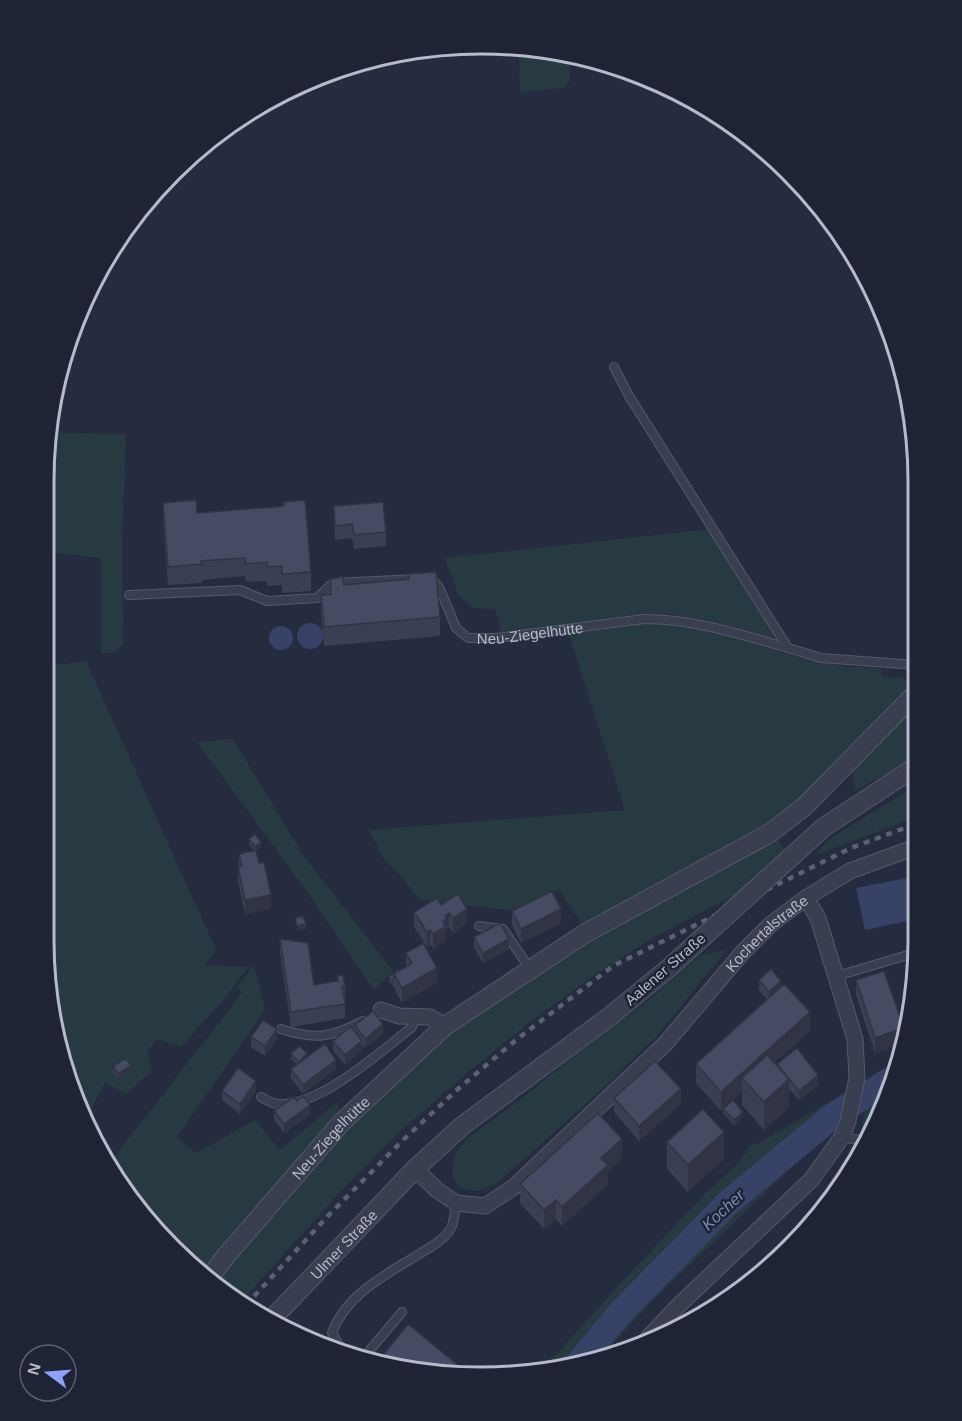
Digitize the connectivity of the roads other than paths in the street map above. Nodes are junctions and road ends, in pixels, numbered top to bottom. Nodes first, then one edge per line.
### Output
1 (614, 367) dead end
2 (129, 595) dead end
3 (788, 648) junction
4 (908, 663) edge
5 (908, 701) edge
6 (908, 772) edge
7 (908, 850) edge
8 (806, 898) junction
9 (479, 926) dead end
10 (907, 955) edge
11 (530, 969) junction
12 (837, 976) junction
13 (381, 1010) joint
14 (417, 1017) junction
15 (445, 1026) junction
16 (281, 1029) dead end
17 (261, 1097) dead end
18 (842, 1137) junction
19 (858, 1140) edge
20 (415, 1169) junction
21 (456, 1203) junction
22 (213, 1273) edge
23 (402, 1312) dead end
24 (276, 1315) edge
25 (657, 1328) edge
26 (337, 1341) edge
27 (369, 1352) edge

1 - 3 lane
2 - 3 lane, Neu-Ziegelhütte
3 - 4 lane
5 - 11 street, Neu-Ziegelhütte
6 - 20 street, Aalener Straße, bridge
7 - 8 street
8 - 12 street, Kochertalstraße
8 - 21 street, Kochertalstraße
9 - 11 lane
10 - 12 lane
11 - 15 street, Neu-Ziegelhütte
12 - 18 street, Kochertalstraße
13 - 14 street
13 - 16 lane
14 - 15 street
14 - 17 lane, Neu-Ziegelhütte
15 - 22 street, Neu-Ziegelhütte
18 - 19 lane
18 - 25 street, Kochertalstraße
20 - 21 street
20 - 24 street, Ulmer Straße
21 - 26 lane
23 - 27 lane

